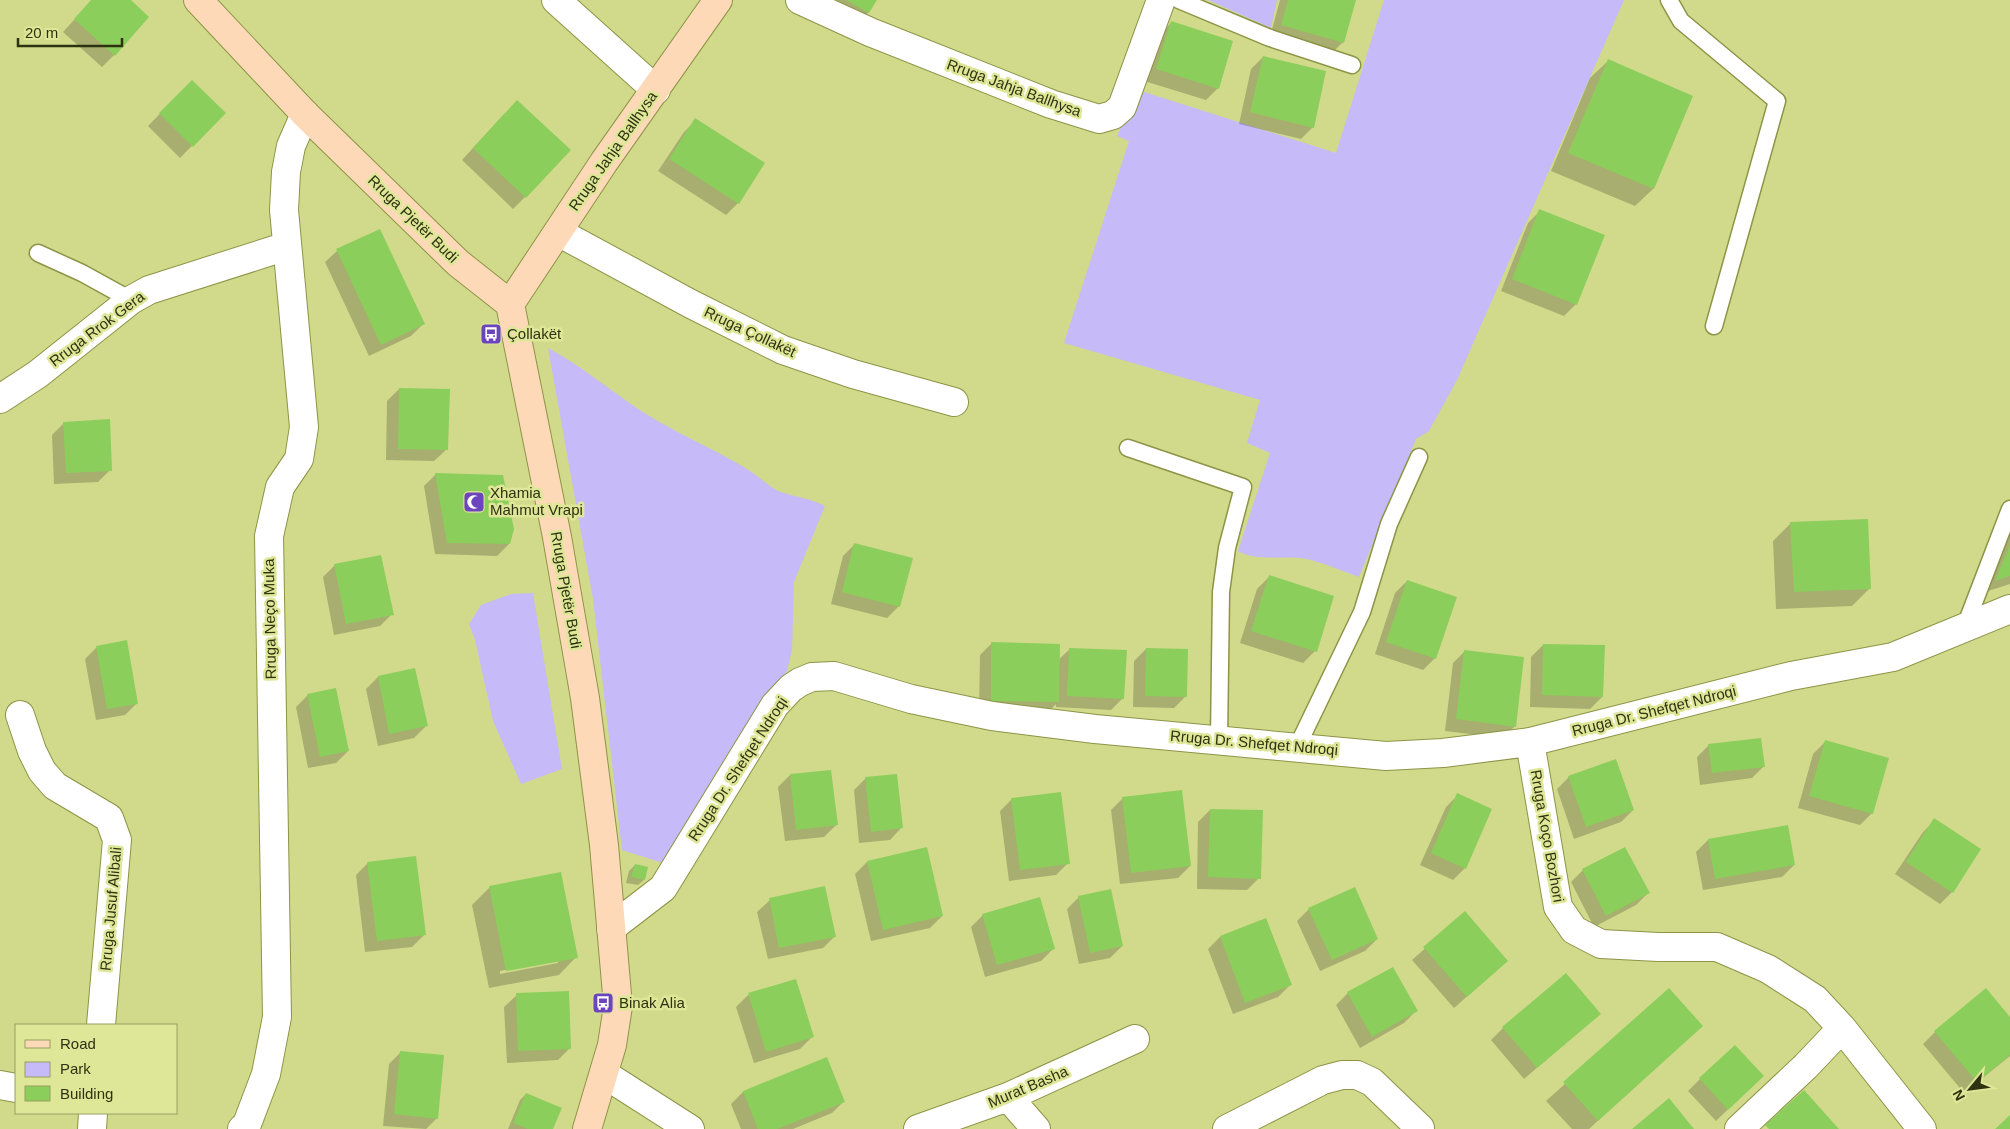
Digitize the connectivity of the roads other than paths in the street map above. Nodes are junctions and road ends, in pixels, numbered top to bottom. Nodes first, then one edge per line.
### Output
1 (198, 0) edge
2 (556, 0) edge
3 (718, 0) edge
4 (800, 0) edge
5 (1161, 0) edge
6 (1179, 0) edge
7 (1669, 0) edge
8 (1352, 66) dead end
9 (656, 90) junction
10 (305, 114) junction
11 (558, 232) junction
12 (287, 246) junction
13 (38, 253) dead end
14 (130, 300) junction
15 (510, 304) junction
16 (1714, 326) dead end
17 (0, 399) edge
18 (954, 402) dead end
19 (1128, 448) dead end
20 (1418, 457) dead end
21 (2010, 509) edge
22 (2010, 609) edge
23 (1964, 629) junction
24 (20, 715) dead end
25 (1219, 739) junction
26 (1530, 742) junction
27 (1297, 747) junction
28 (611, 928) junction
29 (101, 1024) edge
30 (1842, 1028) junction
31 (1136, 1039) dead end
32 (604, 1074) junction
33 (0, 1085) edge
34 (15, 1088) edge
35 (1008, 1097) junction
36 (93, 1114) edge
37 (1420, 1128) edge
38 (92, 1129) edge
39 (242, 1129) edge
40 (587, 1129) edge
41 (690, 1129) edge
42 (918, 1129) edge
43 (1036, 1129) edge
44 (1227, 1129) edge
45 (1739, 1129) edge
46 (1922, 1129) edge

1 - 10 main road, Rruga Pjetër Budi
2 - 9 street
3 - 9 main road, Rruga Jahja Ballhysa
4 - 5 street, Rruga Jahja Ballhysa
6 - 8 lane
7 - 16 lane
9 - 11 main road, Rruga Jahja Ballhysa
10 - 12 street, Rruga Neço Muka
10 - 15 main road, Rruga Pjetër Budi
11 - 15 main road, Rruga Jahja Ballhysa
11 - 18 street, Rruga Çollakët
12 - 14 street, Rruga Rrok Gera
12 - 39 street, Rruga Neço Muka
13 - 14 lane
14 - 17 street, Rruga Rrok Gera
15 - 28 main road, Rruga Pjetër Budi
19 - 25 lane
20 - 27 lane
21 - 23 lane
22 - 23 street, Rruga Dr. Shefqet Ndroqi
23 - 26 street, Rruga Dr. Shefqet Ndroqi
24 - 29 street, Rruga Jusuf Alibali
25 - 27 street, Rruga Dr. Shefqet Ndroqi
25 - 28 street, Rruga Dr. Shefqet Ndroqi
26 - 27 street, Rruga Dr. Shefqet Ndroqi
26 - 30 street, Rruga Koço Bozhori
28 - 32 main road, Rruga Pjetër Budi
30 - 45 street
30 - 46 street, Rruga Koço Bozhori
31 - 35 street, Murat Basha
32 - 40 main road, Rruga Pjetër Budi
32 - 41 street
33 - 34 street
35 - 42 street, Murat Basha
35 - 43 street
36 - 38 street
37 - 44 street

